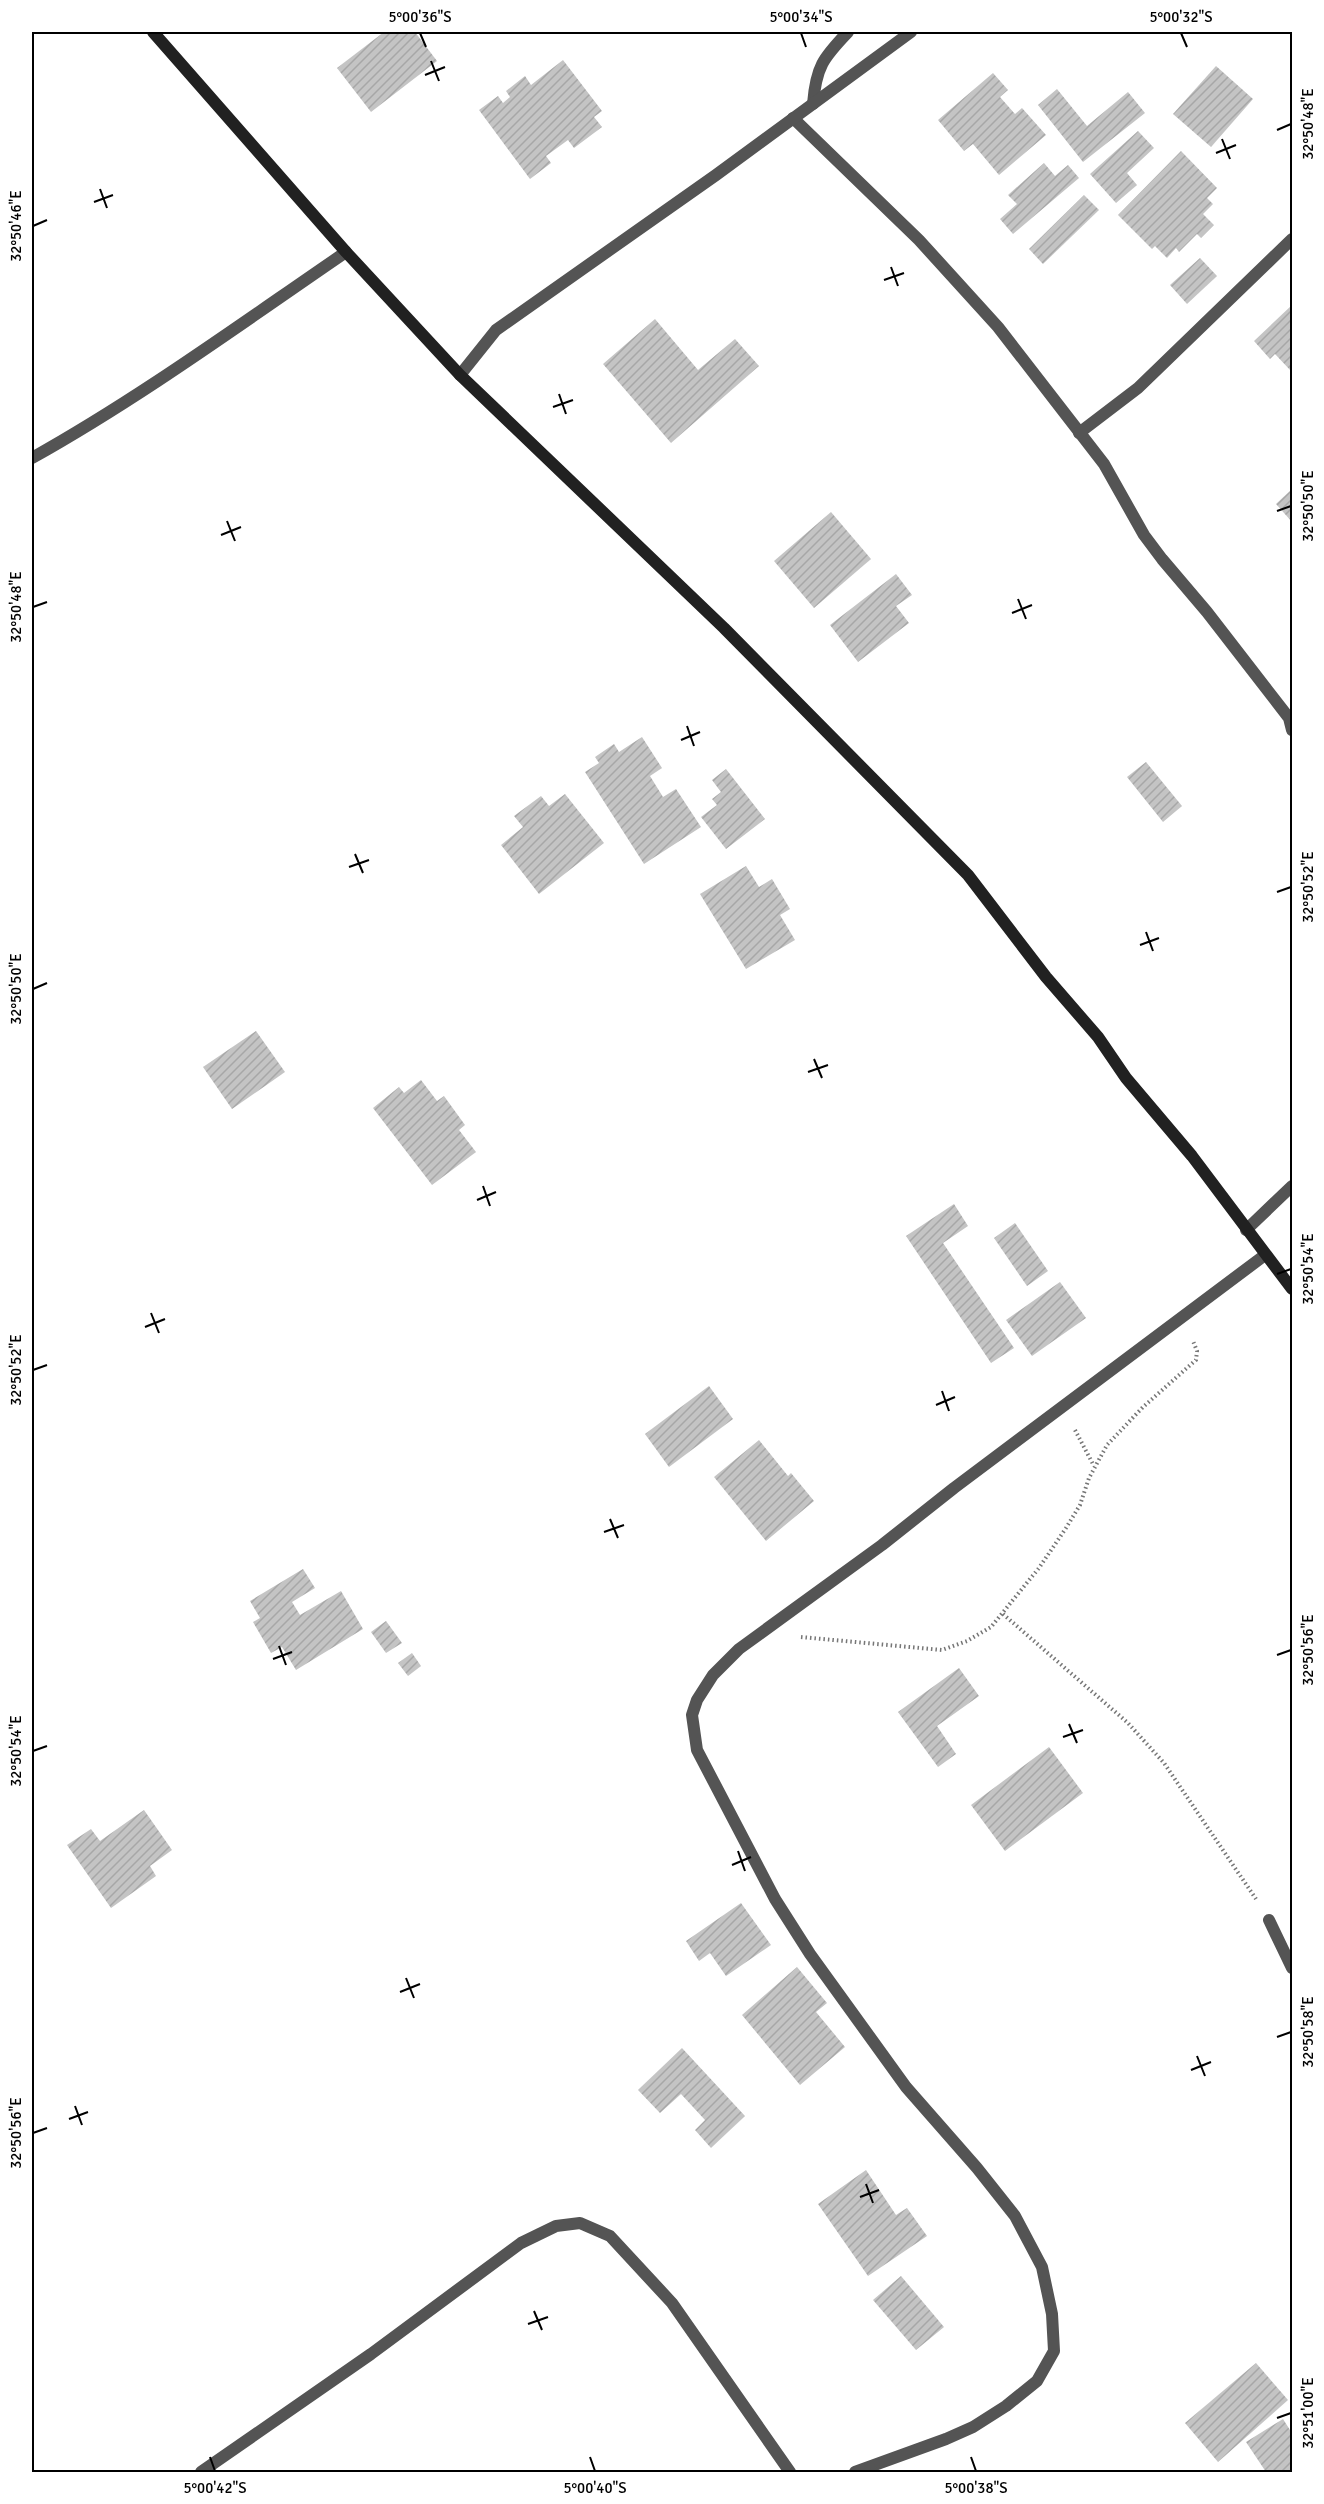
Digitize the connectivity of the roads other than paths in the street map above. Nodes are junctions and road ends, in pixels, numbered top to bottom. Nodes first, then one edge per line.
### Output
1 (848, 32) edge
2 (911, 32) edge
3 (158, 33) edge
4 (813, 104) junction
5 (794, 118) junction
6 (1293, 239) edge
7 (346, 252) junction
8 (460, 375) junction
9 (1079, 433) junction
10 (32, 459) edge
11 (1291, 721) edge
12 (1293, 1186) edge
13 (1246, 1230) junction
14 (1265, 1255) junction
15 (1293, 1289) edge
16 (1269, 1920) road end
17 (1293, 1968) edge
18 (201, 2472) edge
19 (790, 2472) edge
20 (855, 2472) edge

1 - 4 street
2 - 4 street
3 - 7 street
4 - 5 street
5 - 8 street
5 - 9 street
6 - 9 street
7 - 8 street
7 - 10 street
8 - 13 street
9 - 11 street
12 - 13 street
13 - 14 street
14 - 15 street
14 - 20 street
16 - 17 street
18 - 19 street

